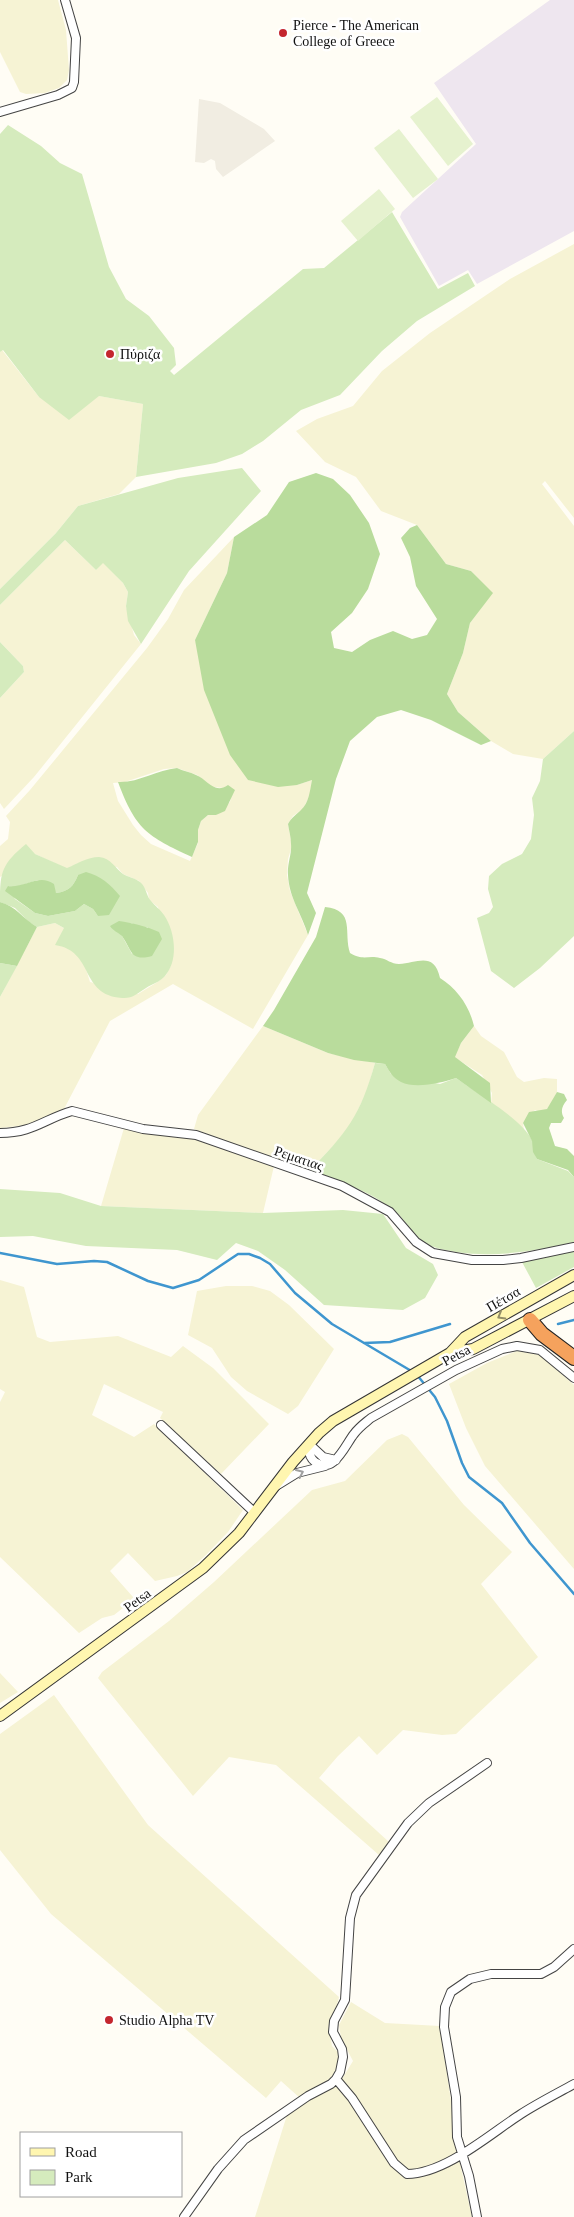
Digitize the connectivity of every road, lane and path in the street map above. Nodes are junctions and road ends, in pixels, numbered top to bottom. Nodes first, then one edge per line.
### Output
1 (66, 0) edge
2 (0, 112) edge
3 (0, 1133) edge
4 (574, 1247) edge
5 (574, 1275) edge
6 (574, 1296) edge
7 (522, 1305) junction
8 (530, 1320) junction
9 (450, 1353) junction
10 (574, 1358) edge
11 (574, 1378) edge
12 (364, 1402) joint
13 (161, 1425) dead end
14 (309, 1444) junction
15 (333, 1462) junction
16 (272, 1489) junction
17 (255, 1513) junction
18 (0, 1716) edge
19 (487, 1763) dead end
20 (574, 1949) edge
21 (336, 2079) junction
22 (574, 2084) edge
23 (462, 2156) junction
24 (184, 2217) edge
25 (477, 2217) edge

1 - 2 street
3 - 4 street, Ρεματιας
5 - 7 main road, Πέτσα
6 - 8 main road, Πέτσα
7 - 8 main road
7 -> 9 main road, Πέτσα
8 - 9 main road, Πέτσα
8 - 10 highway
9 - 12 main road, Πέτσα
11 - 15 street, Petsa
12 - 14 main road, Petsa
13 - 17 street
14 - 15 street
14 - 16 main road, Petsa
16 -> 15 street, Petsa
16 - 17 main road, Petsa
17 - 18 main road, Petsa
19 - 21 street
20 - 23 street
21 - 23 street
21 - 24 street
22 - 23 street
23 - 25 street

